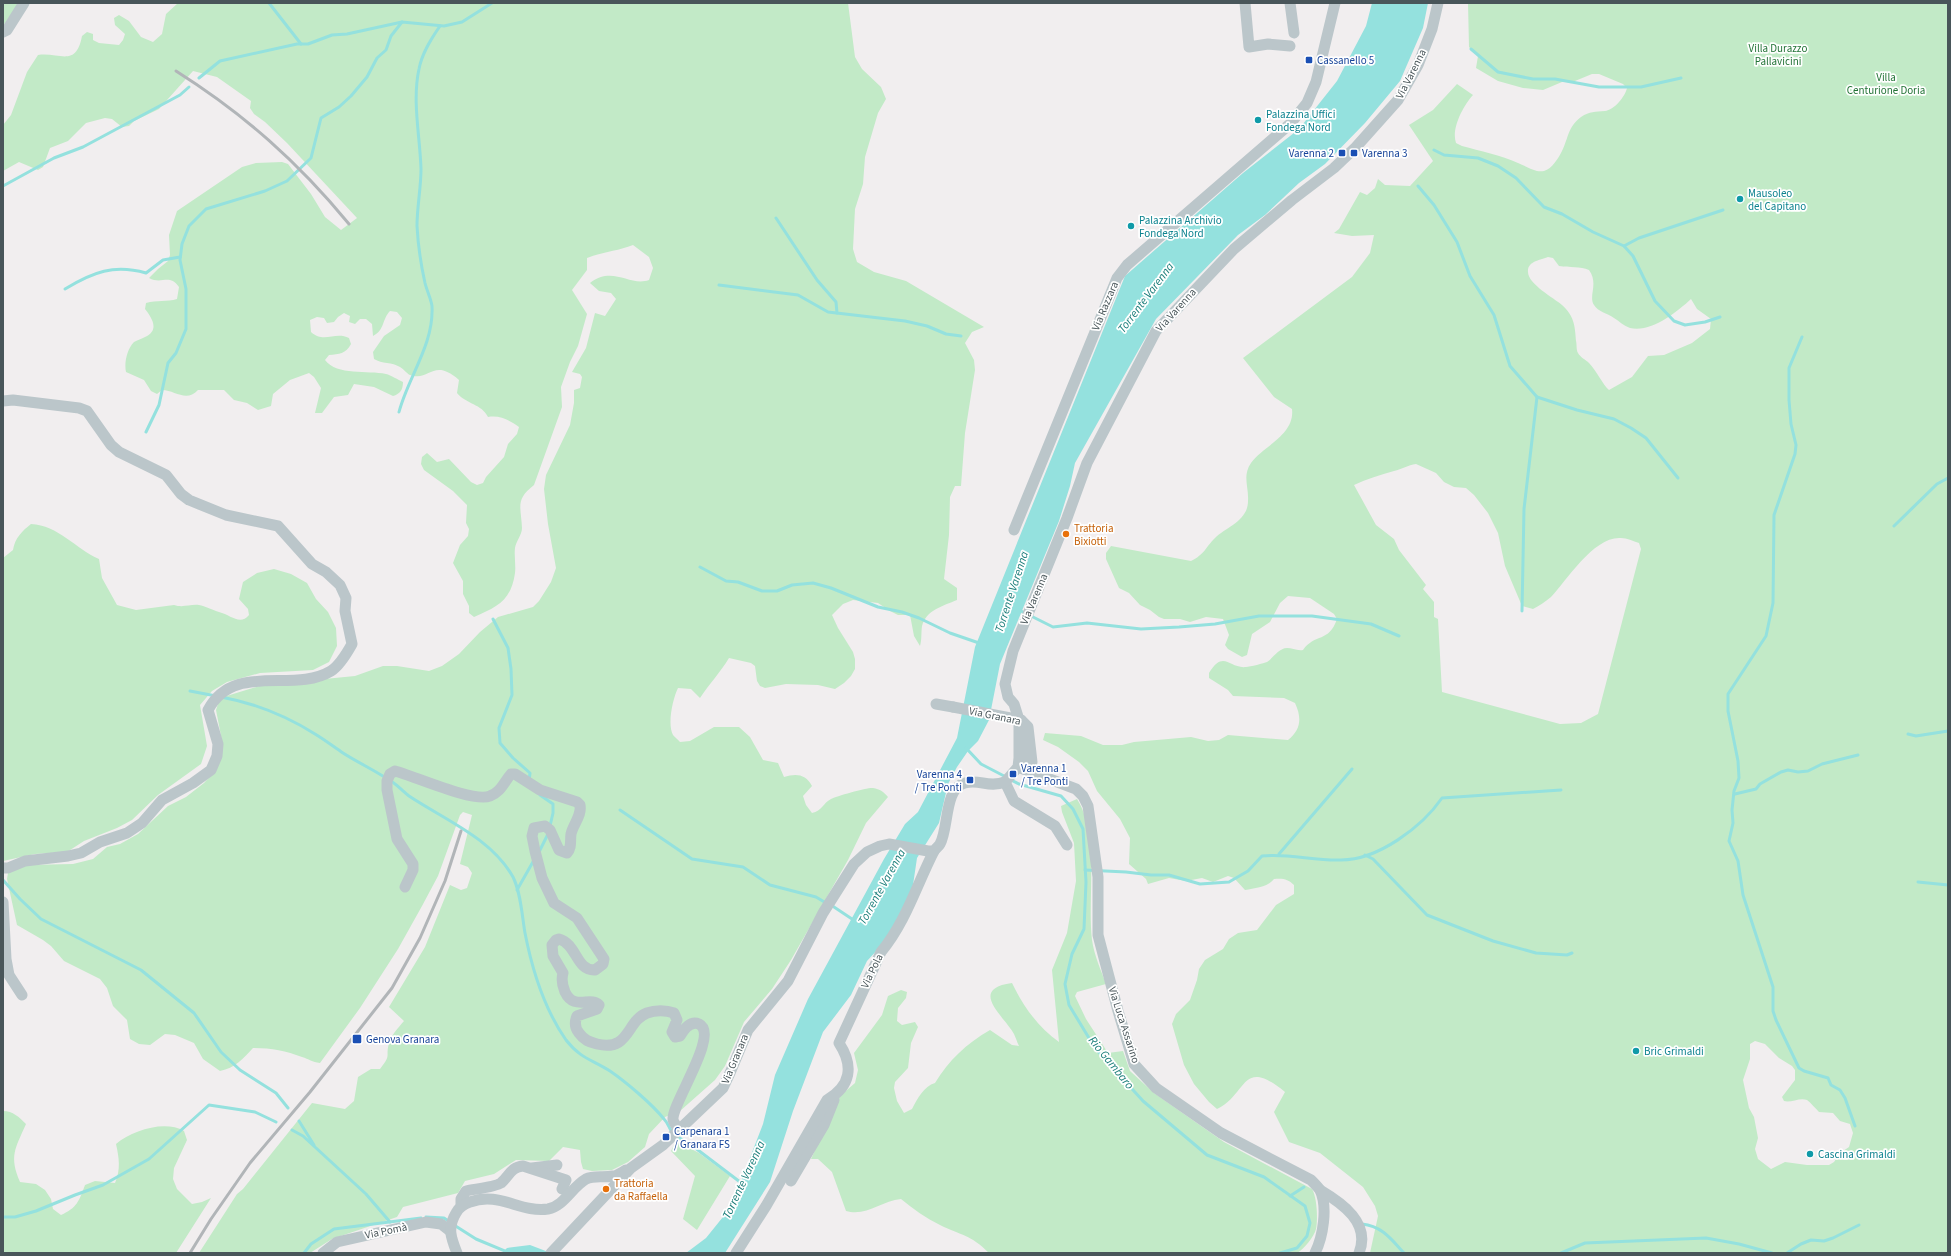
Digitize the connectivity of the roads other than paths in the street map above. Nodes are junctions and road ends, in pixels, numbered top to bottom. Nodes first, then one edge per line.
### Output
1 (24, 3) edge
2 (1245, 3) edge
3 (1290, 3) edge
4 (1335, 3) edge
5 (1438, 3) edge
6 (3, 32) edge
7 (1294, 33) dead end
8 (1290, 46) dead end
9 (3, 401) edge
10 (1014, 530) dead end
11 (936, 704) dead end
12 (1019, 736) junction
13 (1016, 769) junction
14 (1005, 782) junction
15 (1067, 845) dead end
16 (931, 851) junction
17 (3, 868) edge
18 (405, 886) dead end
19 (3, 902) edge
20 (22, 995) dead end
21 (837, 1094) junction
22 (678, 1130) junction
23 (557, 1165) dead end
24 (529, 1168) junction
25 (631, 1168) junction
26 (791, 1181) dead end
27 (562, 1189) dead end
28 (1320, 1190) junction
29 (462, 1206) junction
30 (451, 1224) junction
31 (552, 1250) edge
32 (323, 1253) edge
33 (457, 1253) edge
34 (736, 1253) edge
35 (1315, 1253) edge
36 (1359, 1253) edge

1 - 6 street
2 - 8 street
3 - 7 street
4 - 10 street, Via Razzara
5 - 12 street, Via Varenna
9 - 17 street
11 - 12 street, Via Granara, bridge
12 - 13 street, Via Varenna
13 - 14 street
13 - 28 street, Via Luca Assarino
14 - 15 street
14 - 16 street
16 - 21 street, Via Pola
16 - 22 street, Via Granara
18 - 22 street
19 - 20 street
21 - 26 street, Via Pola
21 - 34 street, Via Pola
22 - 25 street, Via Granara
23 - 24 street
24 - 27 street
24 - 29 street
25 - 29 street
25 - 31 street, Via Granara
28 - 35 street
28 - 36 street, Via Luca Assarino
29 - 30 street
30 - 32 street, Via Pomà
30 - 33 street

